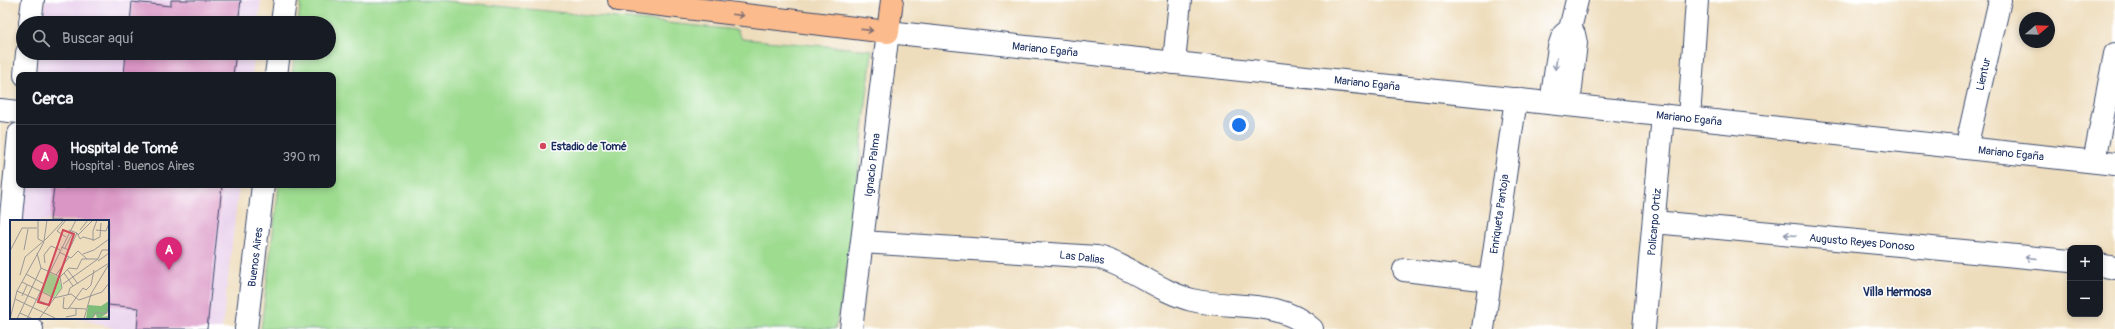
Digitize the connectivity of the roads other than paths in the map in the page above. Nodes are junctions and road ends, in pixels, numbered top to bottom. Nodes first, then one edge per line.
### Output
1 (32, 0) edge
2 (285, 0) edge
3 (619, 0) edge
4 (892, 0) edge
5 (1180, 0) edge
6 (1577, 0) edge
7 (1697, 0) edge
8 (2000, 0) edge
9 (700, 5) edge
10 (31, 16) edge
11 (283, 16) edge
12 (888, 32) junction
13 (2115, 54) edge
14 (26, 60) edge
15 (278, 60) edge
16 (1174, 63) junction
17 (25, 72) edge
18 (276, 72) edge
19 (1516, 99) junction
20 (1560, 104) junction
21 (0, 110) edge
22 (16, 112) edge
23 (1664, 115) junction
24 (1689, 118) junction
25 (1966, 148) junction
26 (2094, 161) junction
27 (16, 163) edge
28 (2115, 164) edge
29 (263, 188) edge
30 (10, 220) edge
31 (10, 222) edge
32 (1654, 222) junction
33 (862, 242) junction
34 (2067, 261) edge
35 (2103, 266) edge
36 (2115, 268) edge
37 (1404, 270) dead end
38 (1490, 280) junction
39 (0, 319) edge
40 (32, 329) edge
41 (246, 329) edge
42 (851, 329) edge
43 (1312, 329) edge
44 (1483, 329) edge
45 (1644, 329) edge

1 - 10 street
2 - 11 street
3 - 9 main road, Mariano Egaña
4 - 12 main road, Ignacio Palma
5 - 16 street
6 - 20 street
7 - 24 street
8 - 25 street, Lientur
9 -> 12 main road, Mariano Egaña
12 - 16 street, Mariano Egaña
12 - 33 street, Ignacio Palma
13 - 26 street
14 - 17 street
15 - 18 street
16 - 19 street, Mariano Egaña
19 - 20 street, Mariano Egaña
19 - 38 street, Enriqueta Pantoja
20 - 23 street, Mariano Egaña
21 - 22 street
23 - 24 street, Mariano Egaña
23 - 32 street, Policarpo Ortiz
24 - 25 street, Mariano Egaña
25 - 26 street, Mariano Egaña
26 - 28 street, Mariano Egaña
27 - 30 street
29 - 41 street, Buenos Aires
31 - 39 street
34 -> 32 street, Augusto Reyes Donoso
32 - 45 street, Policarpo Ortiz
33 - 42 street, Ignacio Palma
33 - 43 street, Las Dalias
35 - 36 street
37 - 38 street
38 - 44 street, Enriqueta Pantoja
39 - 40 street

